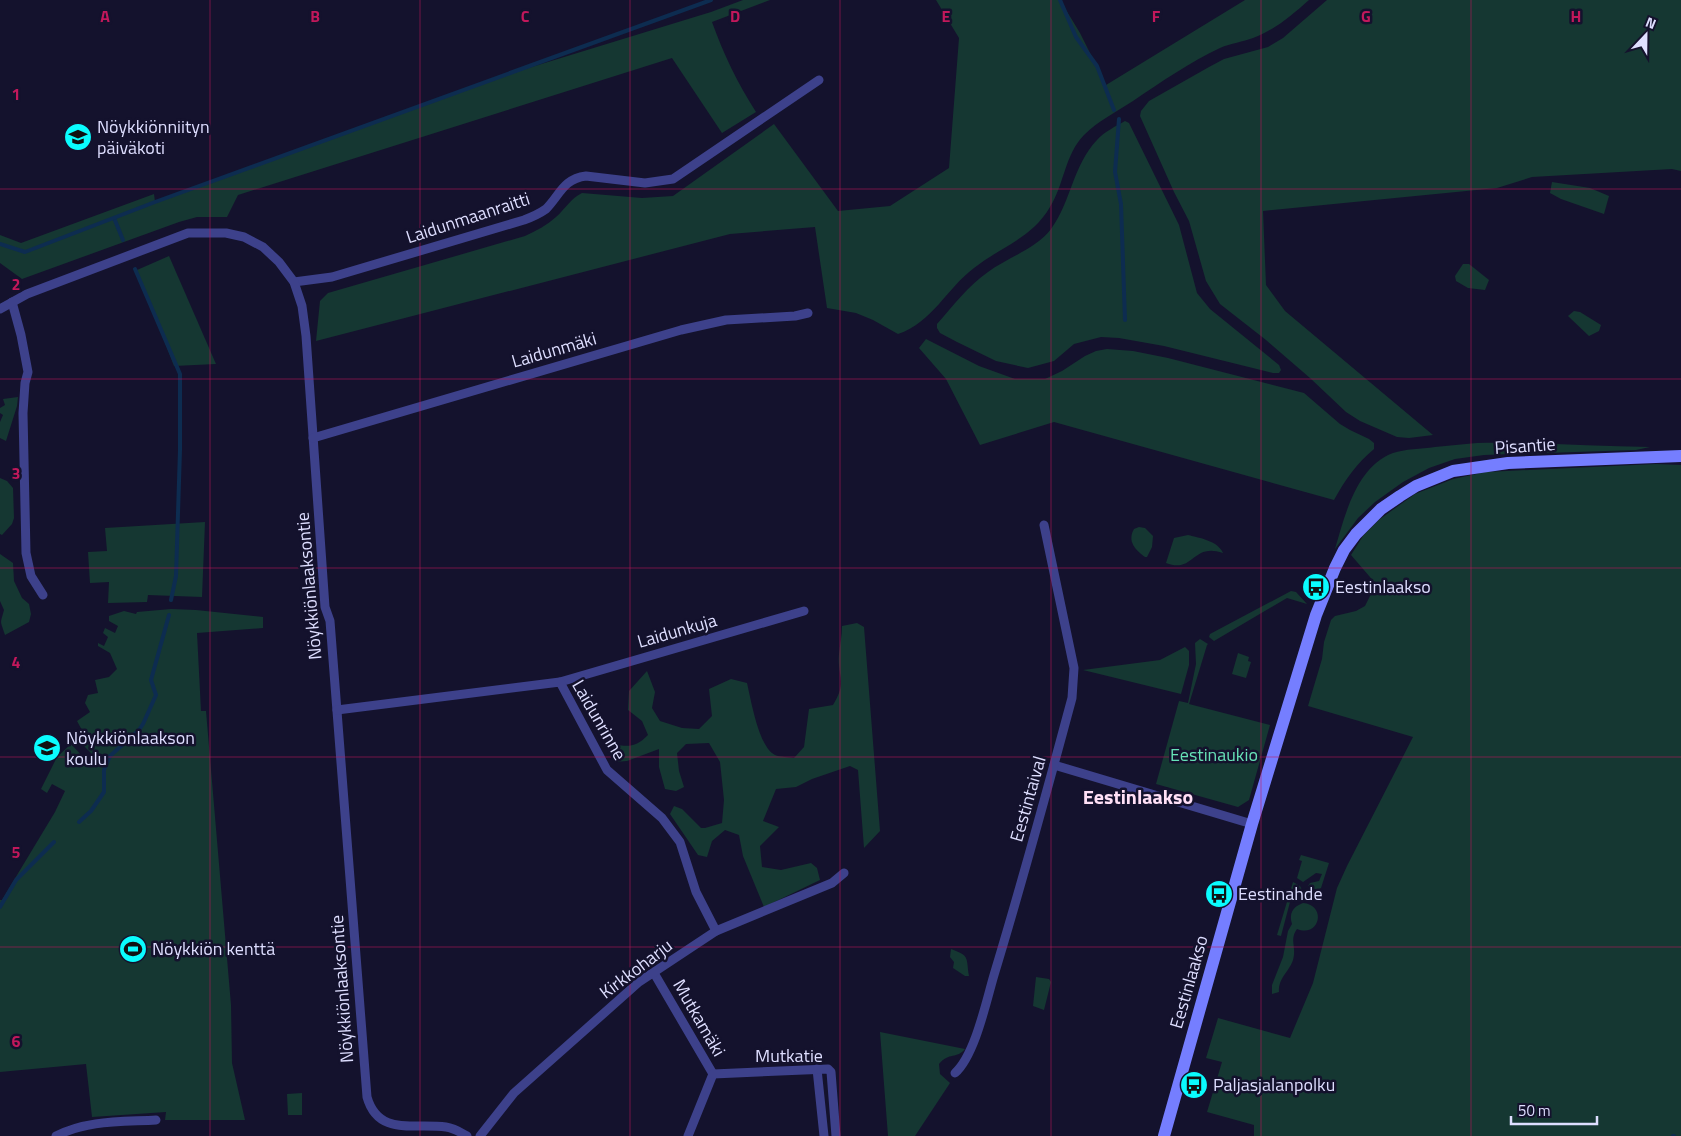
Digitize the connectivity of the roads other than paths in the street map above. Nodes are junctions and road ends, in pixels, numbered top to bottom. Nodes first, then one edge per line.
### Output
1 (819, 80) dead end
2 (294, 282) junction
3 (12, 302) junction
4 (0, 309) edge
5 (808, 313) dead end
6 (313, 438) junction
7 (1681, 456) edge
8 (1381, 509) joint
9 (1044, 525) dead end
10 (43, 595) dead end
11 (804, 611) dead end
12 (560, 682) junction
13 (337, 710) junction
14 (1054, 765) junction
15 (1252, 824) junction
16 (844, 873) dead end
17 (716, 931) junction
18 (654, 973) junction
19 (817, 1069) junction
20 (955, 1073) dead end
21 (713, 1074) junction
22 (156, 1120) dead end
23 (56, 1136) edge
24 (467, 1136) edge
25 (480, 1136) edge
26 (688, 1136) edge
27 (824, 1136) edge
28 (836, 1136) edge
29 (1164, 1136) edge

1 - 2 street, Laidunmaanraitti
2 - 3 street, Nöykkiönlaaksontie
2 - 6 street, Nöykkiönlaaksontie
3 - 4 street, Nöykkiönlaaksontie
3 - 10 street
5 - 6 street, Laidunmäki
6 - 13 street, Nöykkiönlaaksontie
7 - 8 street, Pisantie
8 - 15 street, Eestinlaakso
9 - 14 street, Eestintaival
11 - 12 street, Laidunkuja
12 - 13 street, Laidunrinne
12 - 17 street, Laidunrinne
13 - 24 street, Nöykkiönlaaksontie
14 - 15 street
14 - 20 street, Eestintaival
15 - 29 street, Eestinlaakso
16 - 17 street, Kirkkoharju
17 - 18 street, Kirkkoharju
18 - 21 street, Mutkamäki
18 - 25 street, Kirkkoharju
19 - 21 street, Mutkatie
19 - 27 street
19 - 28 street, Mutkatie
21 - 26 street, Mutkamäki
22 - 23 street

